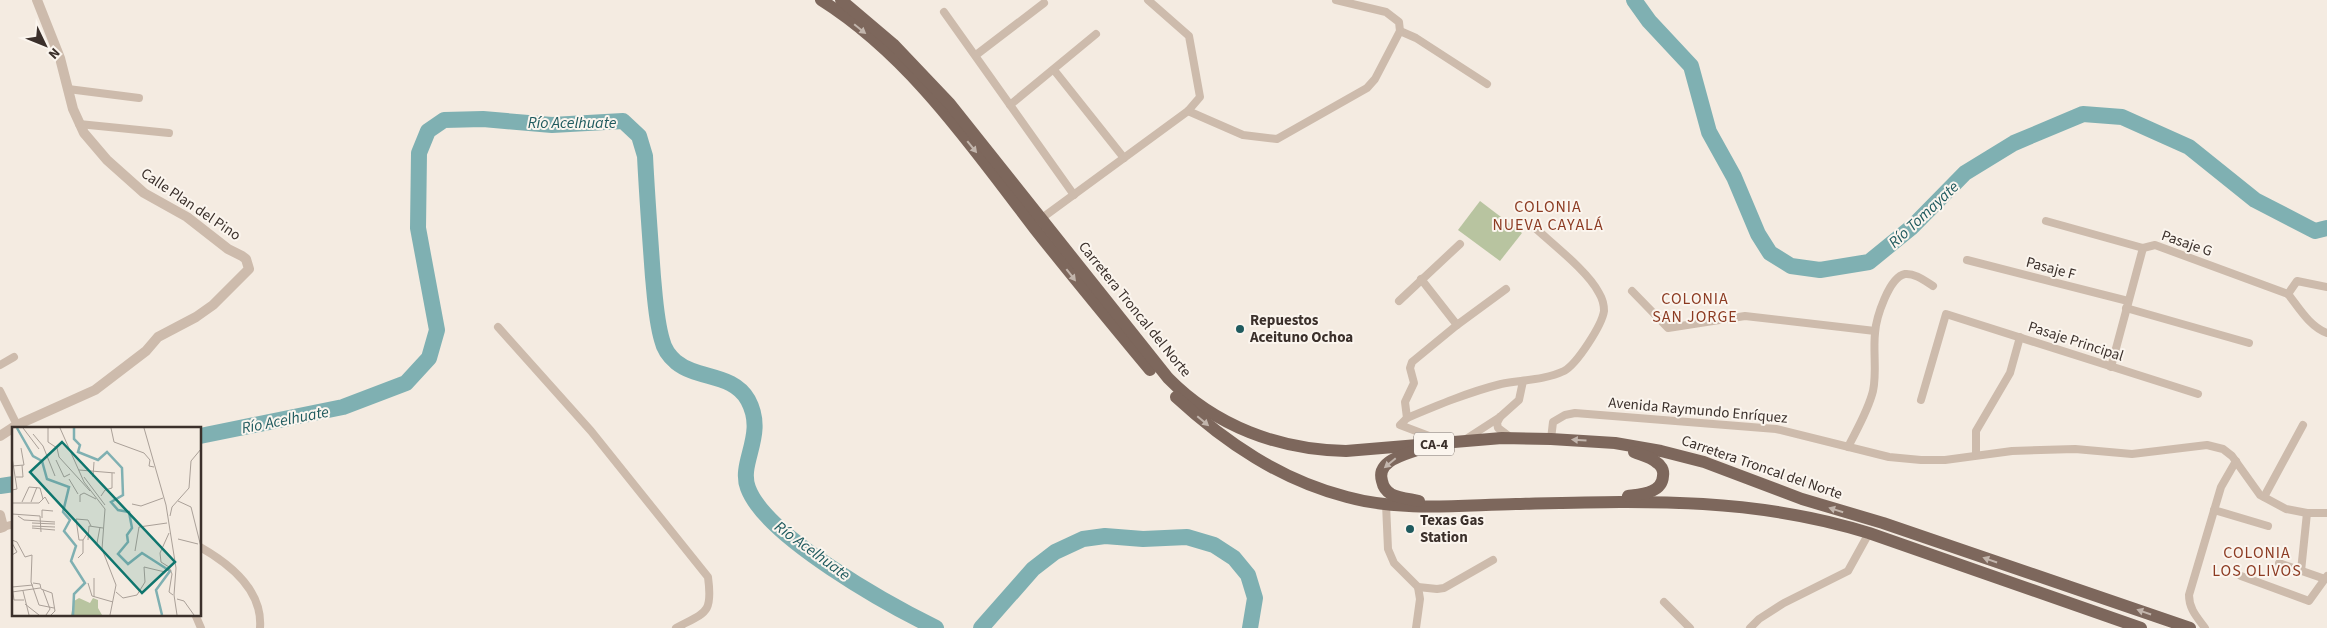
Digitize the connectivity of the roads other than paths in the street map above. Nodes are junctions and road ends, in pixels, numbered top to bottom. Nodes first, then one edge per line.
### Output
1 (37, 0) edge
2 (821, 0) edge
3 (841, 0) edge
4 (1148, 0) edge
5 (1336, 0) edge
6 (1044, 3) dead end
7 (944, 12) dead end
8 (1400, 31) junction
9 (1096, 34) dead end
10 (976, 55) junction
11 (1054, 70) junction
12 (1487, 84) dead end
13 (68, 88) junction
14 (139, 98) dead end
15 (1010, 105) junction
16 (1188, 111) junction
17 (80, 124) junction
18 (169, 133) dead end
19 (1124, 158) junction
20 (1074, 195) junction
21 (1042, 218) junction
22 (2046, 221) dead end
23 (1532, 225) dead end
24 (1460, 244) dead end
25 (2143, 248) junction
26 (1967, 260) dead end
27 (1422, 279) junction
28 (1933, 286) dead end
29 (2327, 287) edge
30 (1506, 290) dead end
31 (1632, 291) dead end
32 (2288, 294) junction
33 (1399, 301) dead end
34 (2127, 305) junction
35 (1456, 325) junction
36 (498, 327) dead end
37 (1875, 331) junction
38 (2327, 333) edge
39 (2020, 338) junction
40 (2250, 343) dead end
41 (14, 357) dead end
42 (0, 365) edge
43 (2111, 367) junction
44 (1523, 381) junction
45 (0, 391) edge
46 (2198, 394) dead end
47 (1920, 400) dead end
48 (1500, 416) junction
49 (1407, 418) junction
50 (17, 425) junction
51 (2303, 426) dead end
52 (14, 427) edge
53 (12, 428) edge
54 (0, 436) edge
55 (1511, 438) junction
56 (1551, 438) junction
57 (1464, 441) junction
58 (1440, 443) junction
59 (1615, 443) junction
60 (1848, 447) junction
61 (1976, 455) junction
62 (2236, 462) junction
63 (2264, 497) junction
64 (1594, 503) junction
65 (1386, 504) junction
66 (1437, 507) junction
67 (2214, 510) junction
68 (2307, 513) junction
69 (2327, 513) edge
70 (0, 515) edge
71 (2268, 526) dead end
72 (2, 527) edge
73 (1868, 533) junction
74 (201, 548) edge
75 (1493, 560) dead end
76 (2279, 563) dead end
77 (2301, 571) junction
78 (2241, 576) dead end
79 (2326, 577) edge
80 (1418, 587) junction
81 (1664, 602) dead end
82 (196, 616) edge
83 (201, 628) edge
84 (260, 628) edge
85 (676, 628) edge
86 (1416, 628) edge
87 (1690, 628) edge
88 (1750, 628) edge
89 (2141, 628) edge
90 (2190, 628) edge
91 (2205, 628) edge

1 - 13 street, Calle Plan del Pino
2 -> 65 main road, Carretera Troncal del Norte
3 - 21 main road, Carretera Troncal del Norte / CA-4
4 - 16 street
5 - 8 street
6 - 10 street
7 - 10 street
8 - 12 street
8 - 16 street
9 - 11 street
10 - 15 street
11 - 15 street
11 - 19 street
13 - 14 street
13 - 17 street, Calle Plan del Pino
15 - 20 street
16 - 19 street
17 - 18 street
17 - 50 street, Calle Plan del Pino
19 - 20 street
20 - 21 street
21 - 58 main road, Carretera Troncal del Norte / CA-4
22 - 25 street, Pasaje G
23 - 44 street
24 - 27 street
25 - 32 street, Pasaje G
25 - 34 street
26 - 34 street, Pasaje F
27 - 33 street
27 - 35 street
28 - 37 street
29 - 32 street
30 - 35 street
31 - 37 street
32 - 38 street
34 - 40 street, Pasaje F
34 - 43 street
35 - 49 street
36 - 85 street
37 - 60 street
39 - 43 street, Pasaje Principal
39 - 47 street, Pasaje Principal
39 - 61 street
41 - 42 street
43 - 46 street, Pasaje Principal
44 - 48 street
44 - 49 street
45 - 50 street
48 - 55 street
48 - 57 street
49 - 58 street
50 - 52 street, Calle Plan del Pino
51 - 63 street
53 - 54 street, Calle Plan del Pino
55 - 56 main road, Carretera Troncal del Norte / CA-4
55 - 57 main road, Carretera Troncal del Norte / CA-4
59 -> 56 main road, Carretera Troncal del Norte / CA-4
56 - 60 street, Avenida Raymundo Enríquez
57 - 58 main road, Carretera Troncal del Norte / CA-4
58 -> 66 main road
59 - 64 main road
90 -> 59 main road, Carretera Troncal del Norte / CA-4
60 - 61 street, Avenida Raymundo Enríquez
61 - 62 street, Avenida Raymundo Enríquez
62 - 63 street, Avenida Raymundo Enríquez
62 - 67 street
63 - 68 street, Avenida Raymundo Enríquez
64 - 66 main road, Carretera Troncal del Norte
64 - 73 main road, Carretera Troncal del Norte
65 - 66 main road, Carretera Troncal del Norte
65 - 80 street
67 - 71 street
67 - 91 street
68 - 69 street, Avenida Raymundo Enríquez
68 - 77 street
70 - 72 street
73 - 88 street
73 - 89 main road, Carretera Troncal del Norte
74 - 84 street
75 - 80 street
76 - 77 street
77 - 79 street
78 - 79 street
80 - 86 street
81 - 87 street
82 - 83 street

